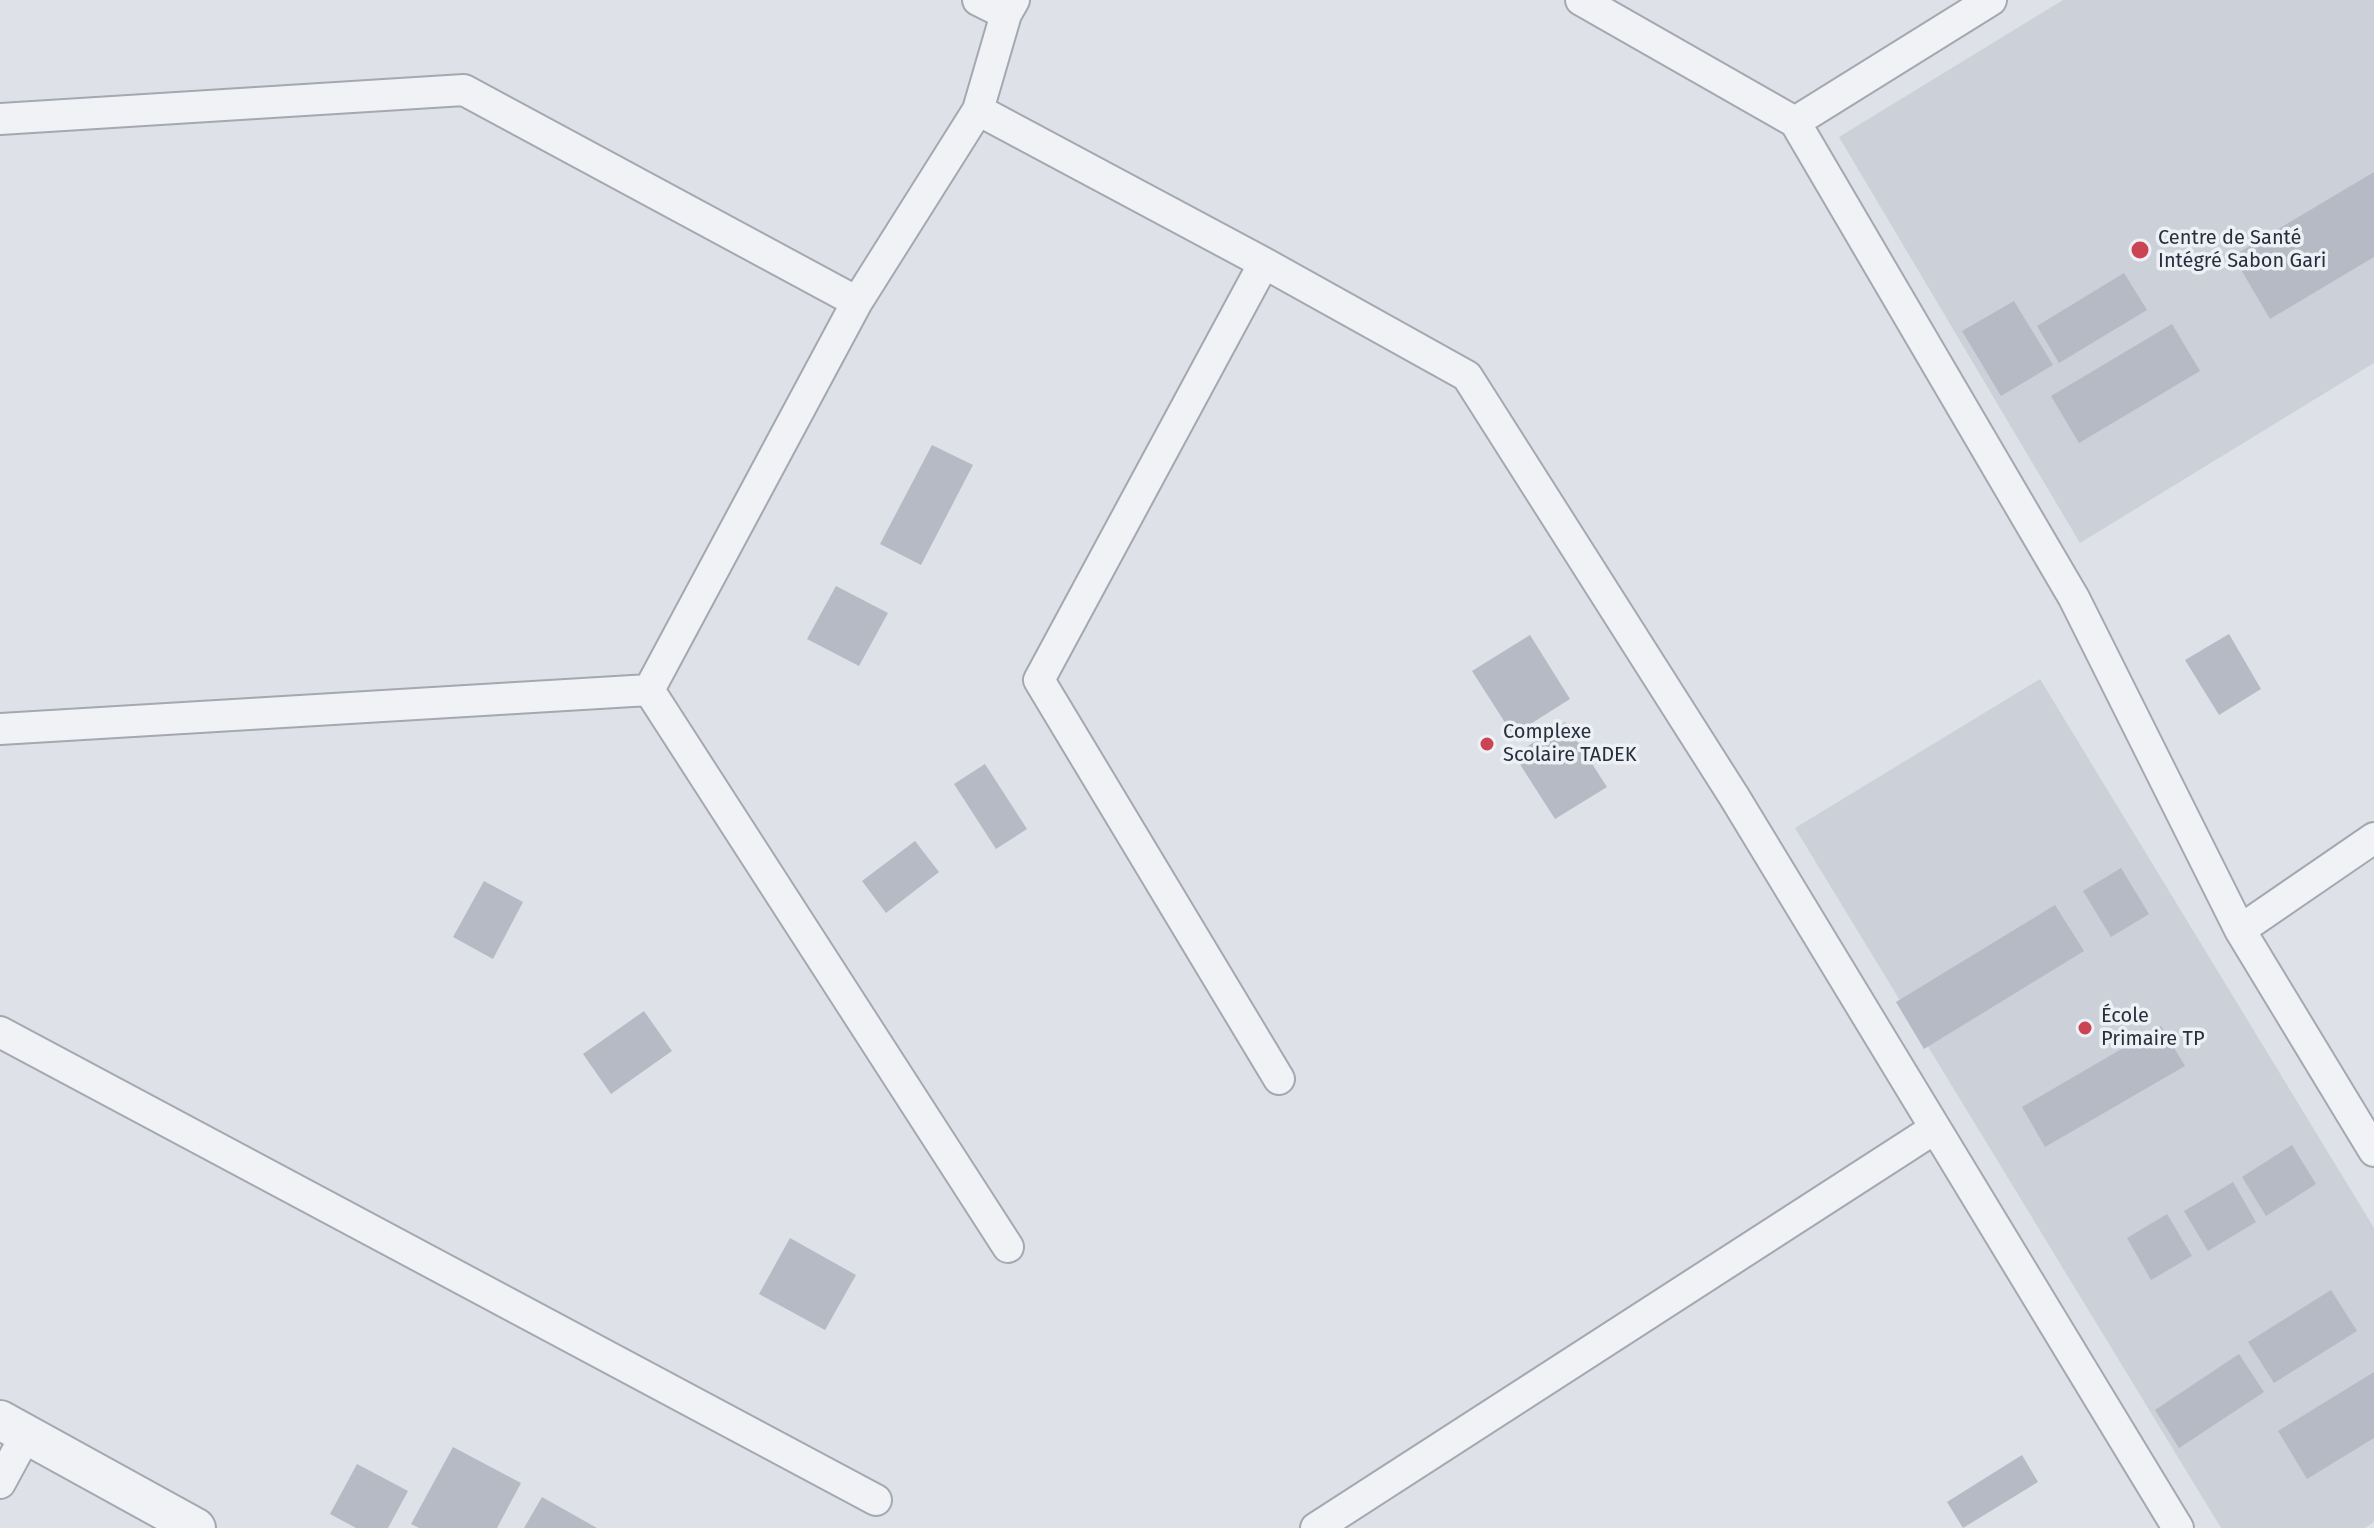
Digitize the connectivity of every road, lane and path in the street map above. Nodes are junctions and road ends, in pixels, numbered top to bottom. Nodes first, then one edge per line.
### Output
1 (978, 0) edge
2 (1581, 0) edge
3 (1991, 0) edge
4 (1010, 7) edge
5 (978, 110) junction
6 (0, 119) edge
7 (1795, 122) junction
8 (1264, 263) junction
9 (857, 302) junction
10 (649, 690) junction
11 (0, 729) edge
12 (2374, 838) edge
13 (2240, 930) junction
14 (0, 1032) edge
15 (1279, 1079) dead end
16 (1934, 1129) junction
17 (2374, 1151) edge
18 (1008, 1247) dead end
19 (13, 1427) edge
20 (0, 1483) edge
21 (876, 1500) dead end
22 (196, 1528) edge
23 (1316, 1528) edge
24 (2178, 1528) edge

1 - 4 street
2 - 7 street
3 - 7 street
4 - 5 street
5 - 8 street
5 - 9 street
6 - 9 street
7 - 13 street
8 - 15 street
8 - 16 street
9 - 10 street
10 - 11 street
10 - 18 street
12 - 13 street
13 - 17 street
14 - 21 street
16 - 23 street
16 - 24 street
19 - 20 street
19 - 22 street

